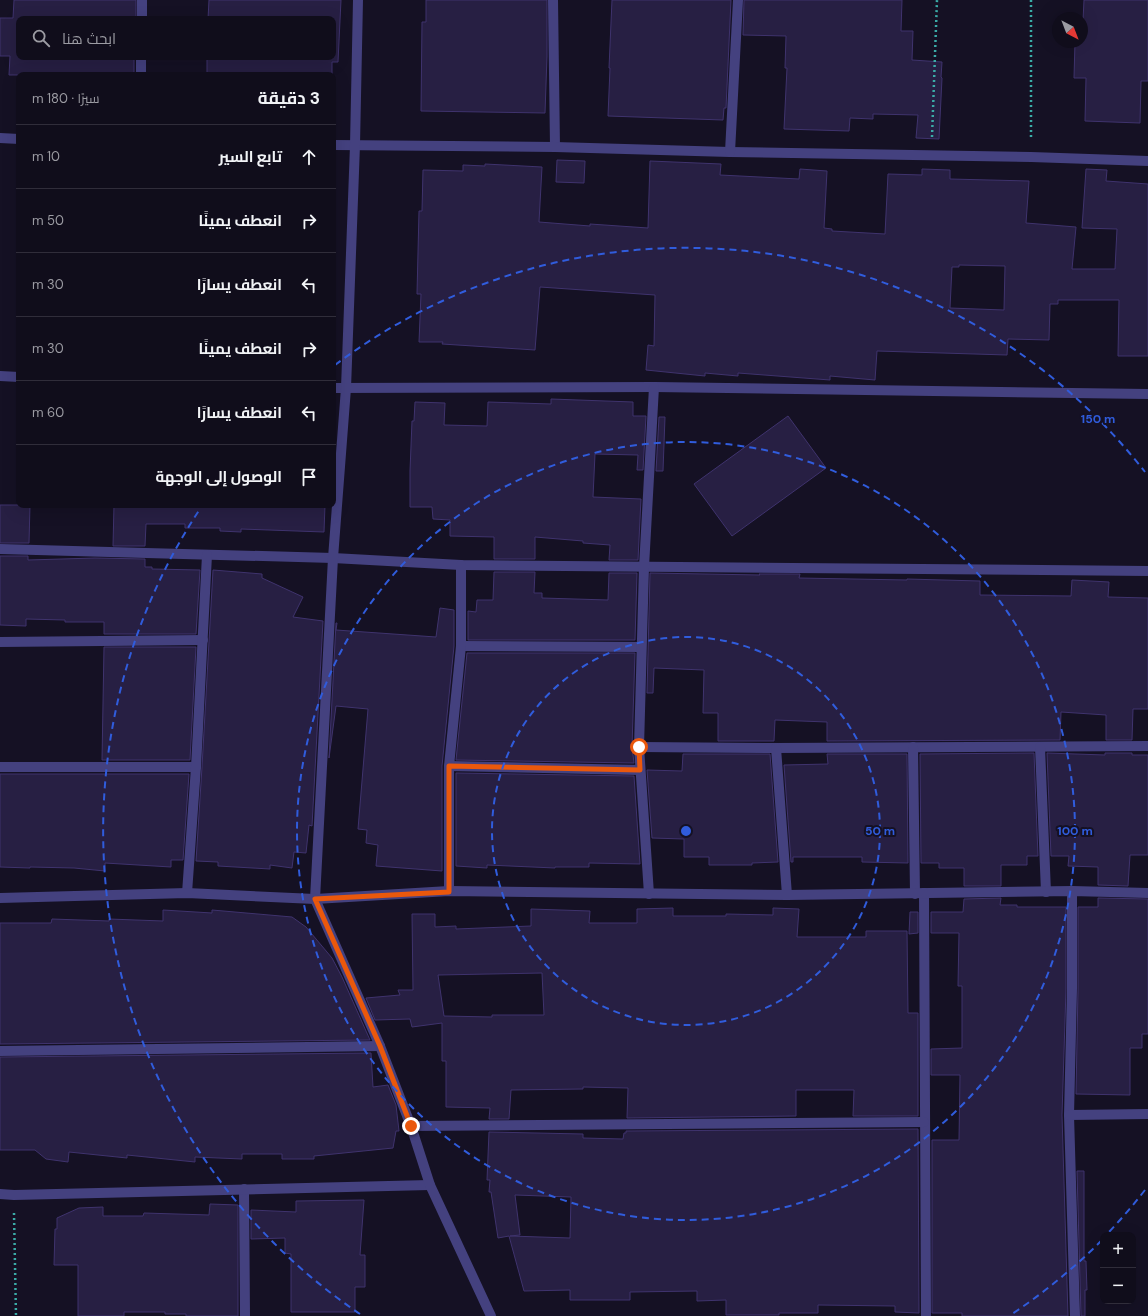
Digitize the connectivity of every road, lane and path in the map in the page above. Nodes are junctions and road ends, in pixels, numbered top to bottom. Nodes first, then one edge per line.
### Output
1 (142, 0) edge
2 (358, 0) edge
3 (553, 0) edge
4 (738, 0) edge
5 (937, 0) edge
6 (1031, 0) edge
7 (142, 16) edge
8 (141, 60) edge
9 (141, 72) edge
10 (0, 138) edge
11 (16, 139) edge
12 (336, 145) edge
13 (355, 145) junction
14 (555, 147) junction
15 (730, 152) junction
16 (932, 155) junction
17 (1031, 157) junction
18 (1148, 161) edge
19 (0, 376) edge
20 (16, 377) edge
21 (654, 386) junction
22 (336, 388) edge
23 (346, 388) junction
24 (1148, 394) edge
25 (0, 549) edge
26 (207, 555) junction
27 (334, 558) junction
28 (461, 565) junction
29 (644, 567) junction
30 (1148, 571) edge
31 (202, 640) junction
32 (0, 642) edge
33 (461, 646) junction
34 (641, 648) junction
35 (1148, 746) edge
36 (639, 747) junction
37 (913, 747) junction
38 (1040, 747) junction
39 (776, 748) junction
40 (449, 766) junction
41 (0, 767) edge
42 (196, 767) junction
43 (640, 770) junction
44 (1072, 891) junction
45 (186, 892) junction
46 (449, 892) junction
47 (1046, 892) junction
48 (919, 893) junction
49 (1148, 893) edge
50 (649, 894) junction
51 (787, 896) junction
52 (0, 898) edge
53 (315, 899) junction
54 (380, 1046) junction
55 (0, 1050) edge
56 (1148, 1114) edge
57 (1069, 1115) junction
58 (924, 1122) junction
59 (411, 1126) junction
60 (430, 1185) junction
61 (244, 1189) junction
62 (0, 1194) edge
63 (14, 1195) junction
64 (16, 1316) edge
65 (245, 1316) edge
66 (491, 1316) edge
67 (926, 1316) edge
68 (1074, 1316) edge

1 - 7 street
2 - 13 street
3 - 14 street
4 - 15 street
5 - 16 path
6 - 17 path
8 - 9 street
10 - 11 street
12 - 13 street
13 - 14 street
13 - 23 street
14 - 15 street
15 - 16 street
16 - 17 street
17 - 18 street
19 - 20 street
21 - 23 street
21 - 24 street
21 - 29 street
22 - 23 street
23 - 27 street
25 - 26 street
26 - 27 street
26 - 31 street
27 - 28 street
27 - 53 street
28 - 29 street
28 - 33 street
29 - 30 street
29 - 34 street
31 - 32 street
31 - 42 street
33 - 34 street
33 - 40 street
34 - 36 street
35 - 38 street
36 - 39 street
36 - 43 street
37 - 38 street
37 - 39 street
37 - 48 street
38 - 47 street
39 - 51 street
40 - 43 street
40 - 46 street
41 - 42 street
42 - 45 street
43 - 50 street
44 - 47 street
44 - 49 street
44 - 57 street
45 - 52 street
45 - 53 street
46 - 50 street
46 - 53 street
47 - 48 street
48 - 51 street
48 - 58 street
50 - 51 street
53 - 54 street
54 - 55 street
54 - 59 street
56 - 57 street
57 - 68 street
58 - 59 street
58 - 67 street
59 - 60 street
60 - 61 street
60 - 66 street
61 - 63 street
61 - 65 street
62 - 63 street
63 - 64 path

